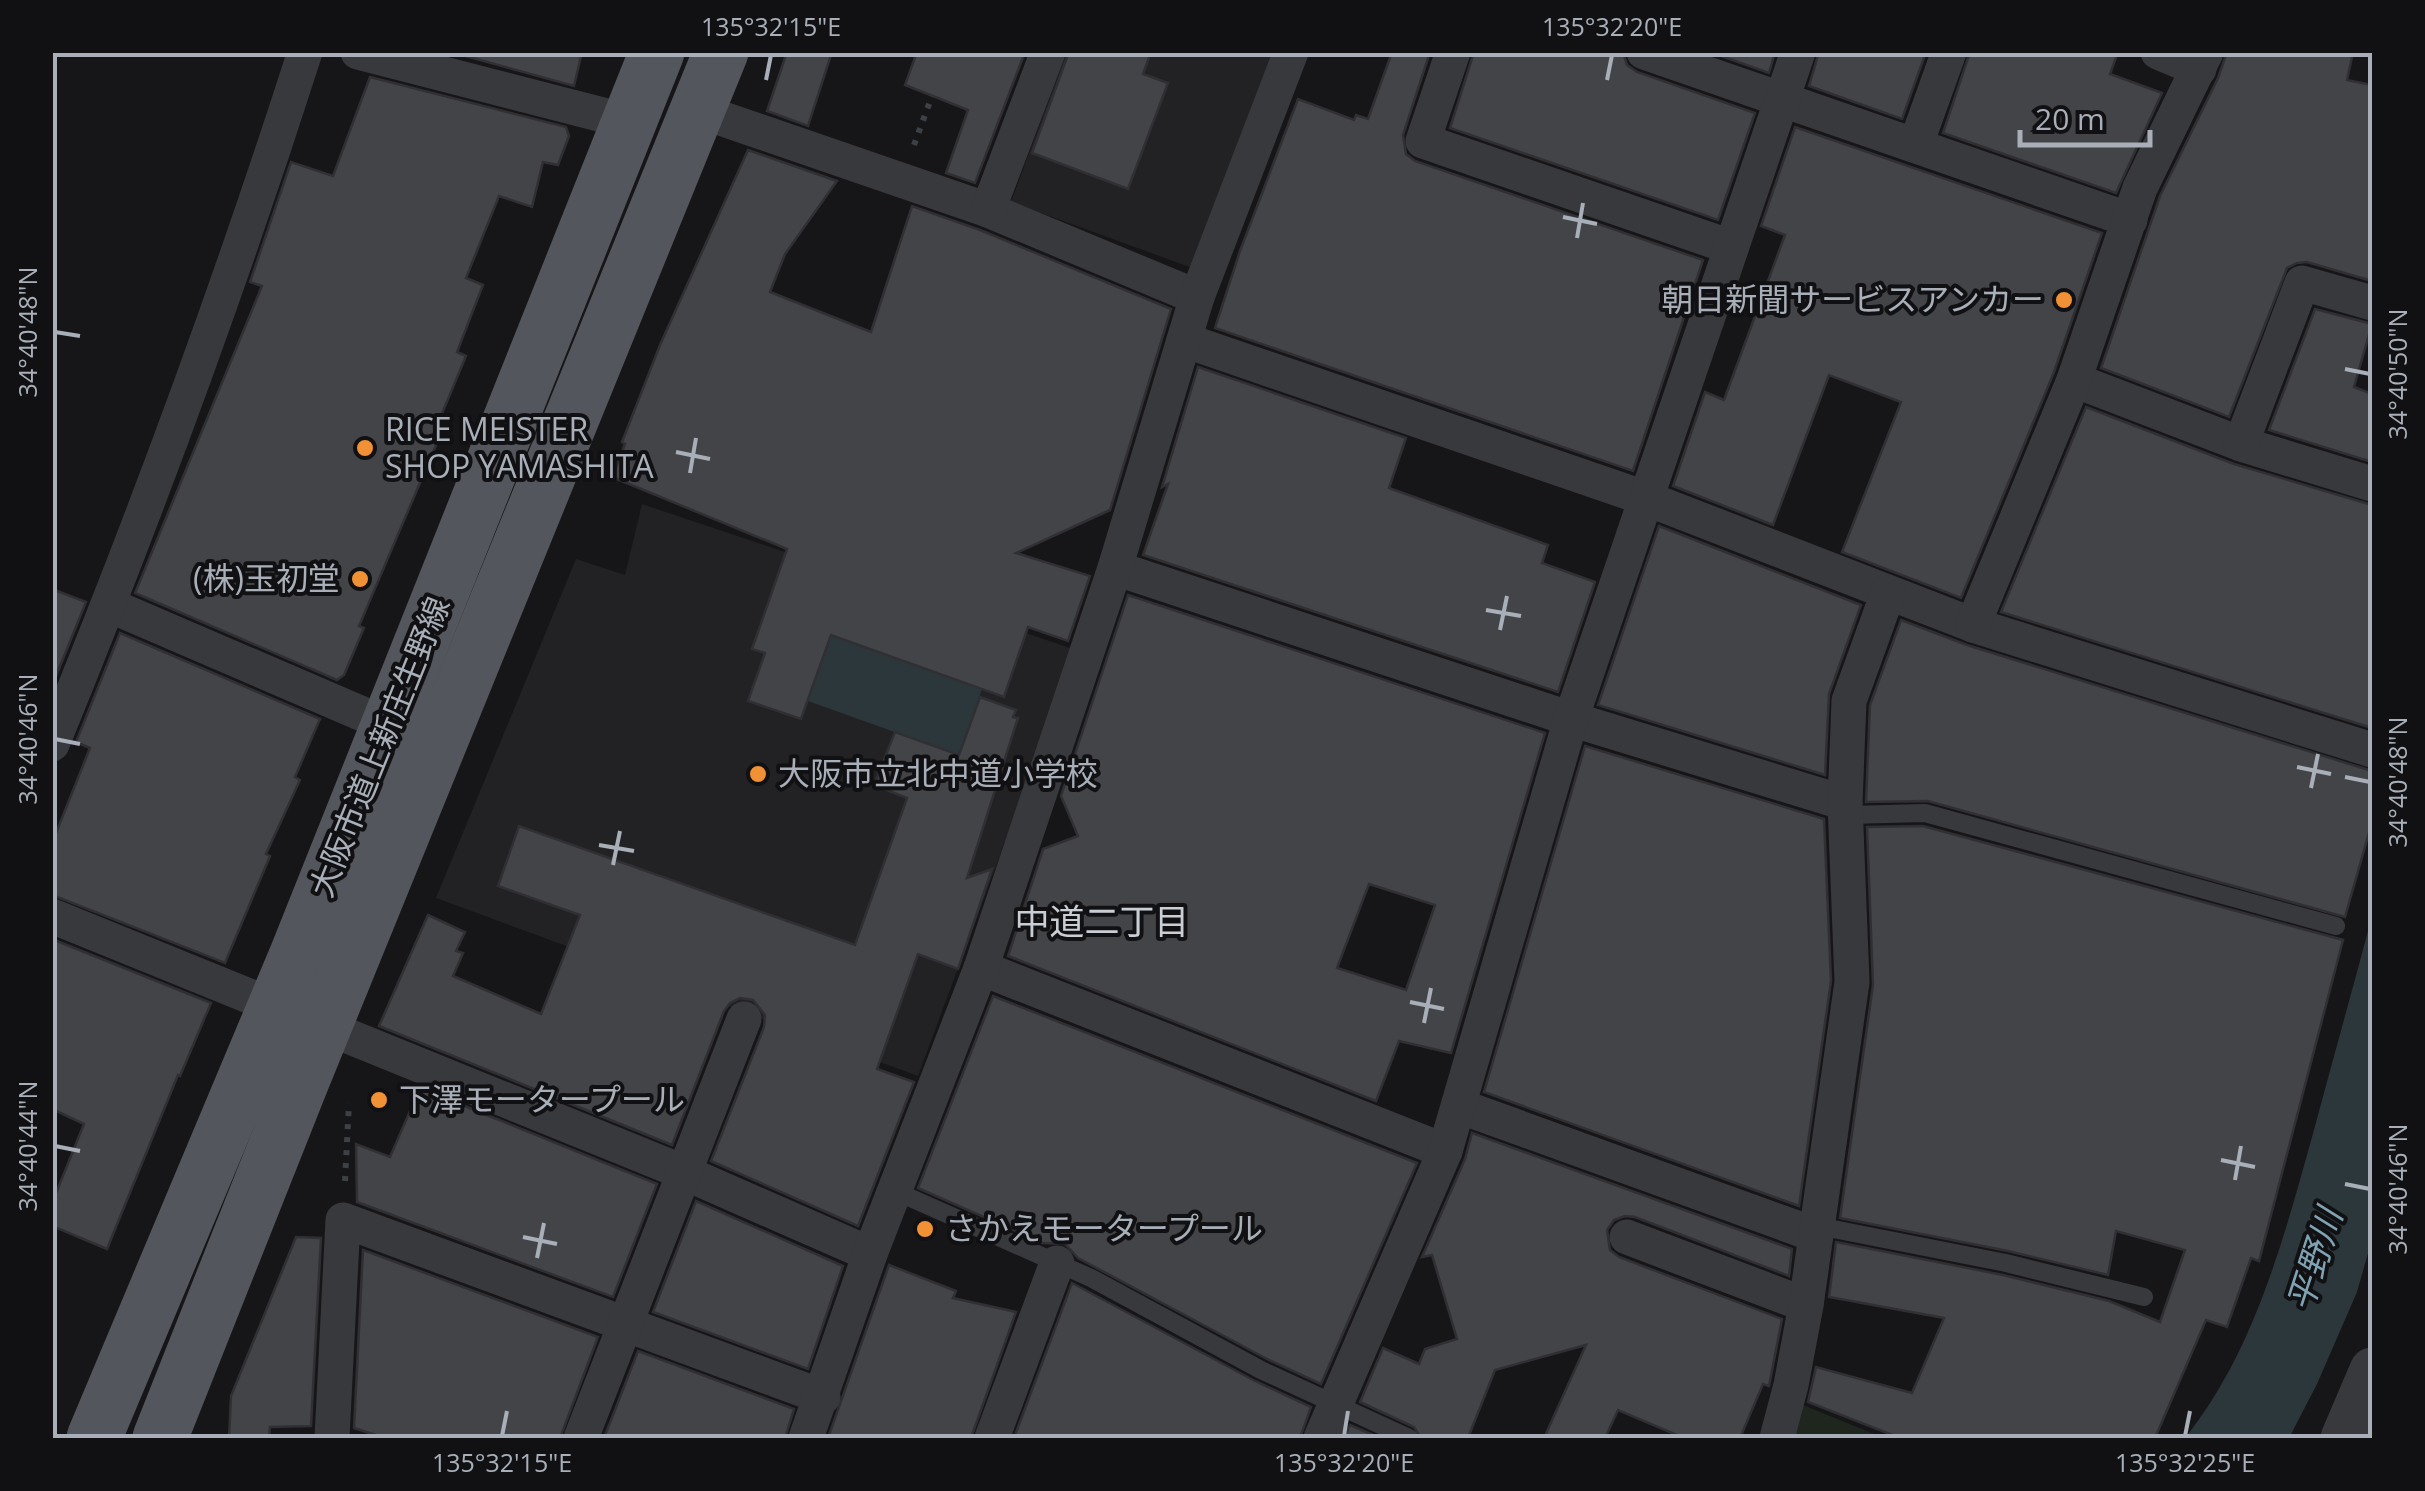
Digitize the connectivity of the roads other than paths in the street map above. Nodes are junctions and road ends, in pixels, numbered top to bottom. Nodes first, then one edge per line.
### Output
1 (305, 52) edge
2 (358, 52) edge
3 (657, 52) edge
4 (721, 52) edge
5 (1048, 52) edge
6 (1291, 52) edge
7 (1452, 52) edge
8 (1644, 52) edge
9 (1798, 52) edge
10 (1949, 52) edge
11 (2158, 52) edge
12 (2203, 60) edge
13 (1782, 100) junction
14 (697, 110) junction
15 (630, 122) junction
16 (1916, 144) junction
17 (988, 210) junction
18 (2130, 220) junction
19 (1731, 248) junction
20 (1198, 297) junction
21 (2372, 304) edge
22 (1184, 340) junction
23 (2074, 380) junction
24 (2241, 444) junction
25 (2372, 484) edge
26 (1645, 498) junction
27 (1115, 568) junction
28 (1888, 592) junction
29 (109, 605) junction
30 (1973, 625) junction
31 (1572, 720) junction
32 (388, 725) junction
33 (52, 744) edge
34 (2372, 750) edge
35 (1846, 809) junction
36 (52, 916) edge
37 (2336, 926) dead end
38 (981, 968) junction
39 (300, 1017) junction
40 (744, 1019) dead end
41 (1459, 1106) junction
42 (1445, 1151) junction
43 (683, 1172) junction
44 (895, 1191) junction
45 (1817, 1230) junction
46 (1627, 1237) dead end
47 (870, 1254) junction
48 (1057, 1262) junction
49 (2144, 1297) dead end
50 (1806, 1306) junction
51 (624, 1324) junction
52 (823, 1398) junction
53 (1336, 1406) junction
54 (94, 1438) edge
55 (160, 1438) edge
56 (332, 1438) edge
57 (580, 1438) edge
58 (806, 1438) edge
59 (992, 1438) edge
60 (1321, 1438) edge
61 (1409, 1438) edge
62 (1776, 1438) edge

1 - 29 street
2 - 15 street
3 - 15 main road, 大阪市道上新庄生野線
4 - 14 main road, 大阪市道上新庄生野線
5 - 17 street
6 - 20 street
7 - 19 street
8 - 13 street
9 - 13 street
10 - 16 street
11 - 12 street
12 - 18 street
13 - 16 street
13 - 19 street
14 - 17 street
14 - 39 main road, 大阪市道上新庄生野線
15 - 32 main road, 大阪市道上新庄生野線
16 - 18 street
17 - 20 street
18 - 23 street
19 - 26 street
20 - 22 street
21 - 24 street
22 - 26 street
22 - 27 street
23 - 24 street
23 - 30 street
24 - 25 street
26 - 28 street
26 - 31 street
27 - 31 street
27 - 38 street
28 - 30 street
28 - 35 street
29 - 32 street
29 - 33 street
30 - 34 street
31 - 35 street
31 - 41 street
32 - 39 main road, 大阪市道上新庄生野線
35 - 37 lane
35 - 45 street
36 - 39 street
38 - 42 street
38 - 44 street
39 - 43 street
39 - 54 main road, 大阪市道上新庄生野線
39 - 55 main road, 大阪市道上新庄生野線
40 - 43 street
41 - 42 street
41 - 45 street
42 - 53 street
43 - 47 street
43 - 51 street
44 - 47 street
44 - 48 lane
45 - 49 lane
45 - 50 street
46 - 50 street
47 - 52 street
48 - 53 lane
48 - 59 street
50 - 62 street
51 - 52 street
51 - 56 street
51 - 57 street
52 - 58 street
53 - 60 street
53 - 61 lane

